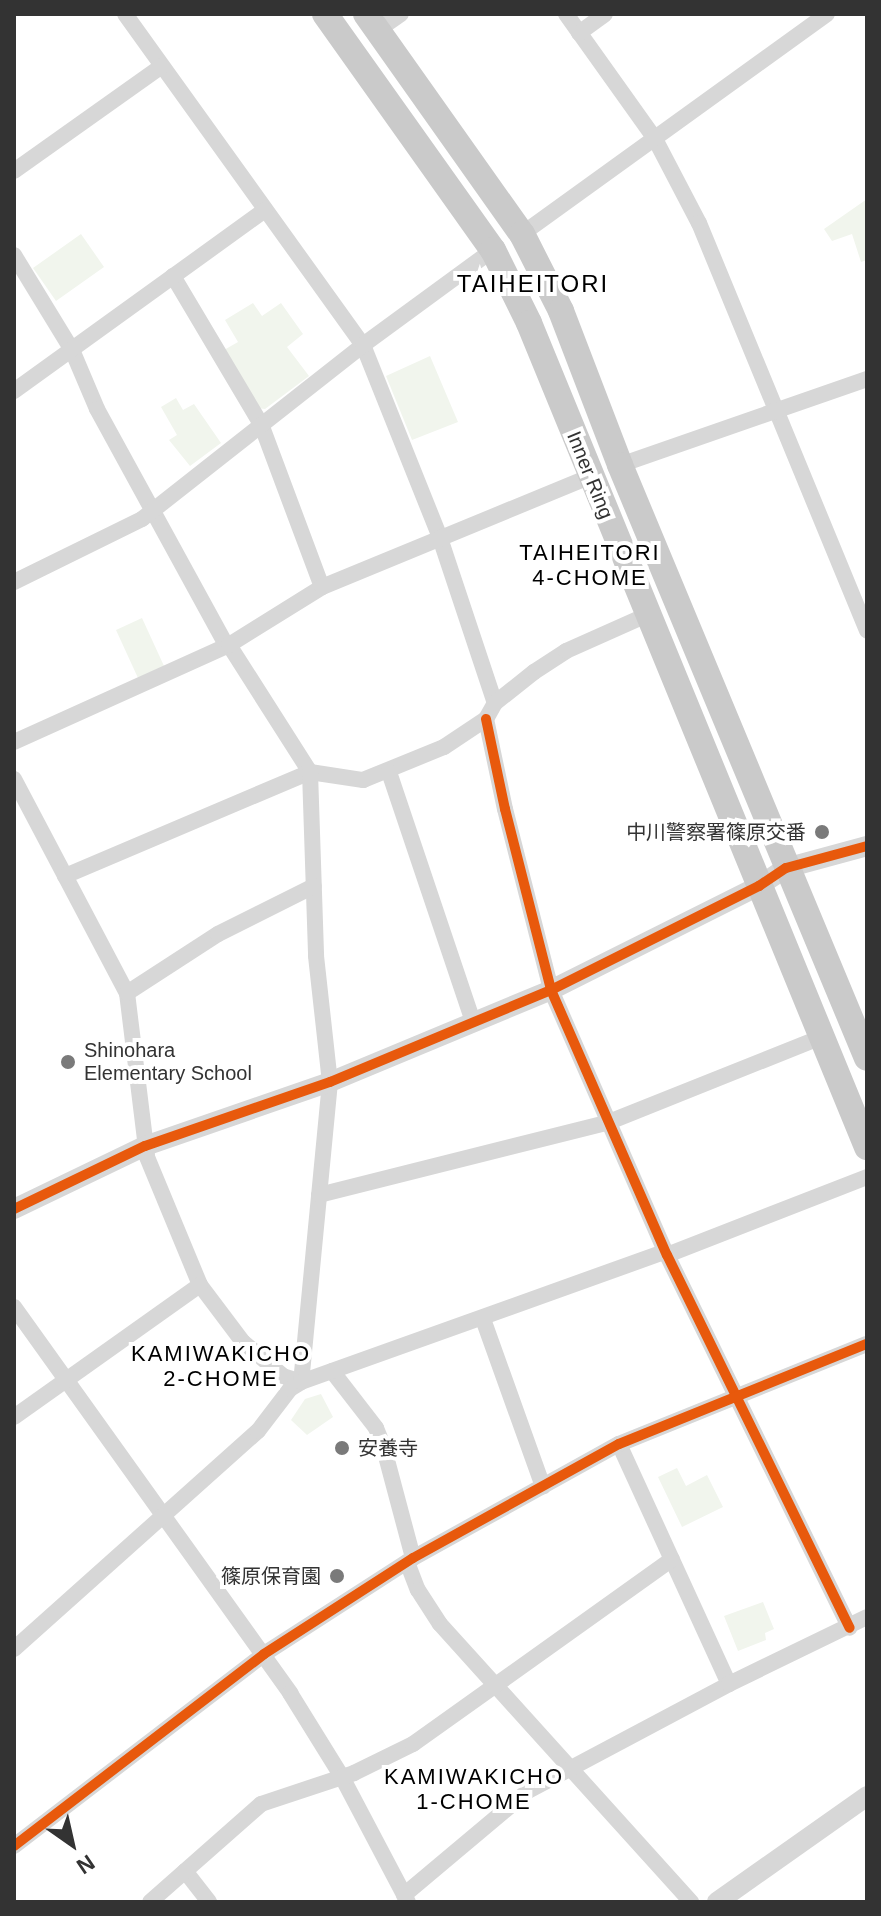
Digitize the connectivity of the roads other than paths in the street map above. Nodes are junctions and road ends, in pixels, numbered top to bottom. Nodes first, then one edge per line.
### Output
1 (125, 14) edge
2 (325, 14) edge
3 (401, 14) edge
4 (566, 14) edge
5 (605, 14) edge
6 (827, 14) edge
7 (372, 22) edge
8 (579, 33) junction
9 (162, 66) junction
10 (655, 139) junction
11 (14, 171) edge
12 (265, 210) junction
13 (522, 234) junction
14 (493, 250) junction
15 (14, 255) edge
16 (173, 276) junction
17 (363, 345) junction
18 (72, 350) junction
19 (867, 379) edge
20 (14, 391) edge
21 (775, 410) junction
22 (261, 424) junction
23 (620, 465) junction
24 (591, 476) junction
25 (152, 509) junction
26 (440, 538) junction
27 (14, 582) edge
28 (322, 587) junction
29 (647, 615) junction
30 (867, 631) edge
31 (228, 646) junction
32 (495, 703) junction
33 (486, 719) junction
34 (14, 742) edge
35 (310, 772) junction
36 (389, 772) junction
37 (14, 779) edge
38 (867, 846) edge
39 (786, 868) junction
40 (65, 876) junction
41 (314, 886) junction
42 (759, 886) junction
43 (551, 990) junction
44 (127, 993) junction
45 (473, 1022) junction
46 (821, 1037) junction
47 (867, 1058) edge
48 (330, 1082) junction
49 (609, 1122) junction
50 (145, 1146) junction
51 (867, 1147) edge
52 (867, 1177) edge
53 (319, 1195) junction
54 (14, 1209) edge
55 (666, 1253) junction
56 (200, 1285) junction
57 (14, 1307) edge
58 (483, 1319) junction
59 (867, 1344) edge
60 (332, 1371) junction
61 (66, 1379) junction
62 (301, 1382) junction
63 (737, 1398) junction
64 (14, 1417) edge
65 (619, 1444) junction
66 (543, 1487) junction
67 (165, 1517) junction
68 (672, 1559) junction
69 (410, 1560) junction
70 (867, 1617) edge
71 (850, 1628) junction
72 (16, 1644) edge
73 (264, 1654) junction
74 (497, 1683) junction
75 (729, 1684) junction
76 (572, 1769) junction
77 (342, 1777) junction
78 (867, 1796) edge
79 (14, 1846) edge
80 (185, 1871) junction
81 (406, 1900) edge
82 (150, 1902) edge
83 (209, 1902) edge
84 (691, 1902) edge
85 (717, 1902) edge

1 - 9 street
2 - 14 main road, Inner Ring
3 - 7 street
4 - 8 street
5 - 8 street
6 - 10 street
7 - 13 main road, Inner Ring
8 - 10 street
9 - 11 street
9 - 12 street
10 - 13 street
10 - 21 street
12 - 16 street
12 - 17 street
13 - 23 main road, Inner Ring
14 - 17 street
14 - 24 main road, Inner Ring
15 - 18 street
16 - 18 street
16 - 22 street
17 - 22 street
17 - 26 street
18 - 20 street
18 - 25 street
19 - 21 street
21 - 23 street
21 - 30 street
22 - 25 street
22 - 28 street
23 - 39 main road, Inner Ring
24 - 26 street
24 - 29 main road, Inner Ring
25 - 27 street
25 - 31 street
26 - 28 street
26 - 32 street
28 - 31 street
29 - 32 street
29 - 42 main road, Inner Ring
31 - 34 street
31 - 35 street
32 - 33 street
33 - 36 street
33 - 43 street
35 - 36 street
35 - 40 street
35 - 41 street
36 - 45 street
37 - 40 street
38 - 39 street
39 - 42 street
39 - 47 main road, Inner Ring
40 - 44 street
41 - 44 street
41 - 48 street
42 - 43 street
42 - 46 main road, Inner Ring
43 - 45 street
43 - 49 street
44 - 50 street
45 - 48 street
46 - 49 street
46 - 51 main road, Inner Ring
48 - 50 street
48 - 53 street
49 - 53 street
49 - 55 street
50 - 54 street
50 - 56 street
52 - 55 street
53 - 62 street
55 - 58 street
55 - 63 street
56 - 61 street
56 - 62 street
57 - 61 street
58 - 60 street
58 - 66 street
59 - 63 street
60 - 62 street
60 - 69 street
61 - 64 street
61 - 67 street
62 - 67 street
63 - 65 street
63 - 71 street
65 - 66 street
65 - 68 street
66 - 69 street
67 - 72 street
67 - 73 street
68 - 74 street
68 - 75 street
69 - 73 street
69 - 74 street
70 - 71 street
71 - 75 street
73 - 77 street
73 - 79 street
74 - 76 street
74 - 77 street
75 - 76 street
76 - 81 street
76 - 84 street
77 - 80 street
77 - 81 street
78 - 85 street
80 - 82 street
80 - 83 street

